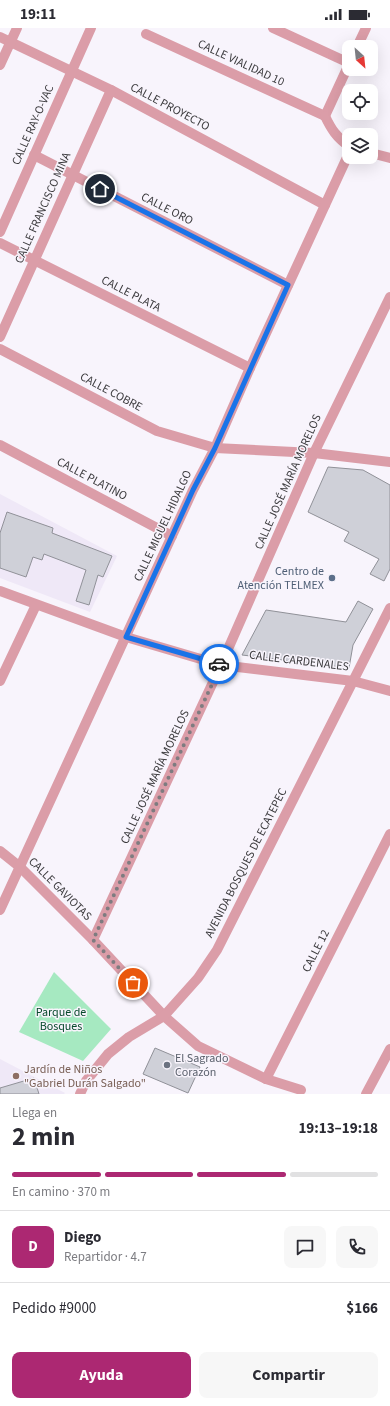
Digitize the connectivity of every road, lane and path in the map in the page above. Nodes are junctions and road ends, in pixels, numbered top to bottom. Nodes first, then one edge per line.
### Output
1 (17, 28) edge
2 (90, 28) edge
3 (272, 28) edge
4 (366, 28) edge
5 (146, 34) dead end
6 (0, 37) edge
7 (360, 40) edge
8 (10, 42) junction
9 (342, 61) edge
10 (0, 65) edge
11 (72, 70) junction
12 (343, 76) edge
13 (111, 90) junction
14 (325, 116) junction
15 (342, 141) edge
16 (378, 154) edge
17 (389, 155) edge
18 (34, 156) junction
19 (344, 164) edge
20 (73, 175) junction
21 (326, 204) junction
22 (0, 232) edge
23 (0, 243) edge
24 (34, 260) junction
25 (288, 285) junction
26 (390, 297) edge
27 (0, 337) edge
28 (0, 349) edge
29 (250, 368) junction
30 (0, 445) edge
31 (215, 448) junction
32 (314, 453) junction
33 (390, 462) edge
34 (172, 536) junction
35 (0, 591) edge
36 (36, 605) junction
37 (390, 608) edge
38 (126, 637) junction
39 (221, 665) junction
40 (0, 680) edge
41 (353, 681) junction
42 (390, 691) edge
43 (390, 834) edge
44 (0, 851) edge
45 (20, 867) junction
46 (0, 910) edge
47 (93, 940) junction
48 (164, 1016) junction
49 (390, 1049) edge
50 (266, 1079) junction
51 (301, 1090) dead end
52 (80, 1094) edge
53 (366, 1094) edge

1 - 8 street
2 - 11 street, CALLE RAY-O-VAC
3 - 9 street
4 - 7 street
5 - 14 street, CALLE VIALIDAD 10
6 - 8 street, CALLE PROYECTO
8 - 10 street
8 - 11 street, CALLE PROYECTO
11 - 13 street, CALLE PROYECTO
11 - 18 street, CALLE RAY-O-VAC
12 - 14 street
13 - 20 street, CALLE FRANCISCO MINA
13 - 21 street, CALLE PROYECTO
14 - 15 street
16 - 17 street
18 - 20 street, CALLE ORO
18 - 22 street, CALLE RAY-O-VAC
19 - 21 street, CALLE MIGUEL HIDALGO
20 - 24 street, CALLE FRANCISCO MINA
20 - 25 street, CALLE ORO
21 - 25 street, CALLE MIGUEL HIDALGO
23 - 24 street, CALLE PLATA
24 - 27 street, CALLE FRANCISCO MINA
24 - 29 street, CALLE PLATA
25 - 29 street, CALLE MIGUEL HIDALGO
26 - 32 street, CALLE JOSÉ MARÍA MORELOS
28 - 31 street, CALLE COBRE
29 - 31 street, CALLE MIGUEL HIDALGO
30 - 34 street, CALLE PLATINO
31 - 32 street, CALLE COBRE
31 - 34 street, CALLE MIGUEL HIDALGO
32 - 33 street, CALLE COBRE
32 - 39 street, CALLE JOSÉ MARÍA MORELOS
34 - 38 street, CALLE MIGUEL HIDALGO
35 - 36 street, CALLE CARDENALES
36 - 38 street, CALLE CARDENALES
36 - 40 street
37 - 41 street, AVENIDA BOSQUES DE ECATEPEC
38 - 39 street, CALLE CARDENALES
38 - 45 street, CALLE MIGUEL HIDALGO
39 - 41 street, CALLE CARDENALES
39 - 47 street, CALLE JOSÉ MARÍA MORELOS
41 - 42 street, CALLE CARDENALES
41 - 48 street, AVENIDA BOSQUES DE ECATEPEC
43 - 50 street, CALLE 12
44 - 45 street, CALLE GAVIOTAS
45 - 46 street, CALLE MIGUEL HIDALGO
45 - 47 street, CALLE GAVIOTAS
47 - 48 street, CALLE GAVIOTAS
48 - 50 street, CALLE GAVIOTAS
48 - 52 street, AVENIDA BOSQUES DE ECATEPEC
49 - 53 street
50 - 51 street, CALLE GAVIOTAS

